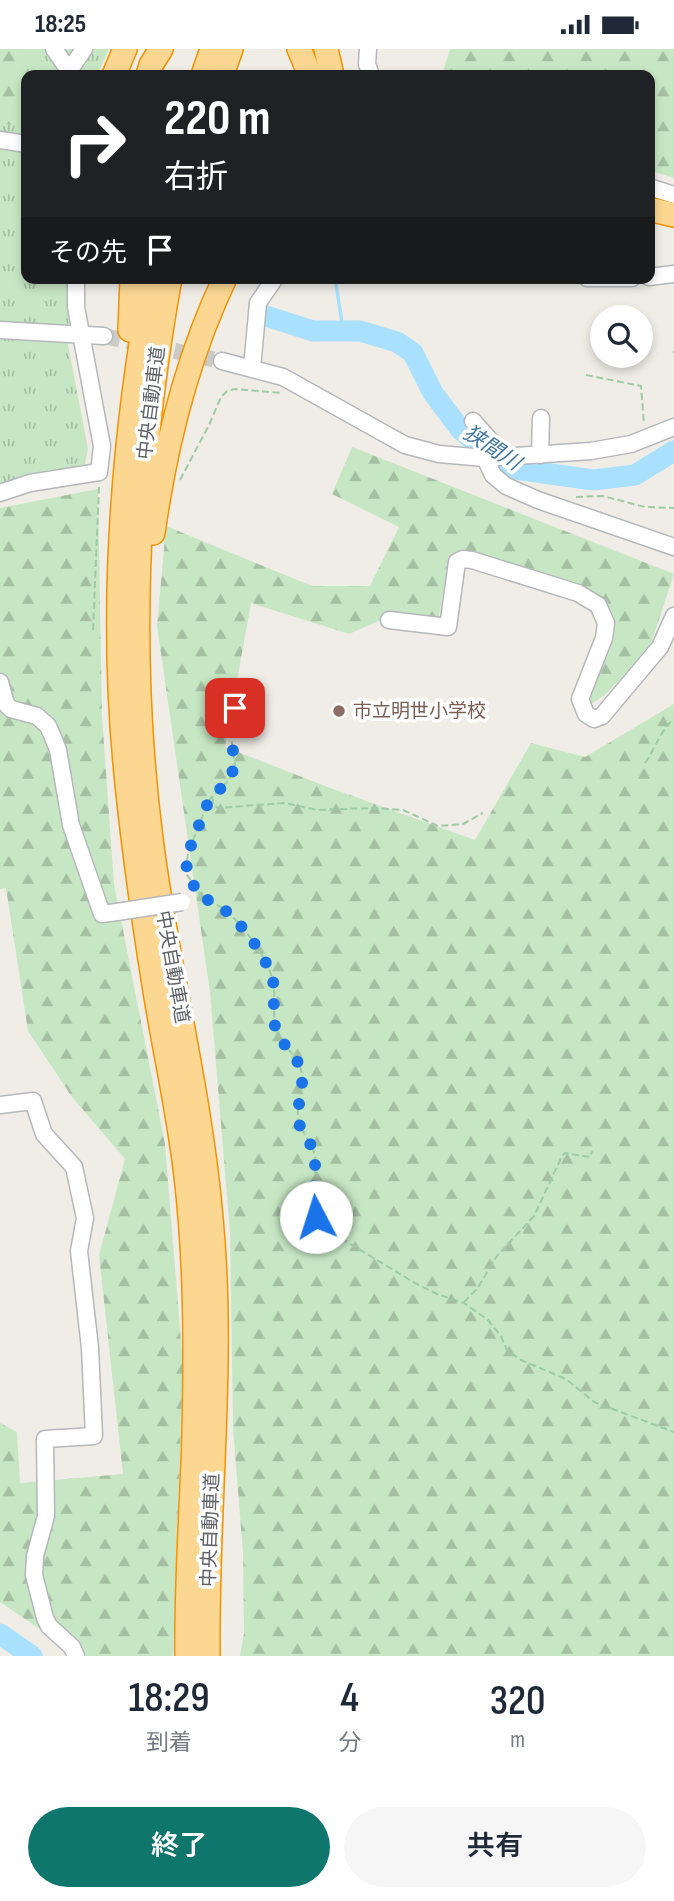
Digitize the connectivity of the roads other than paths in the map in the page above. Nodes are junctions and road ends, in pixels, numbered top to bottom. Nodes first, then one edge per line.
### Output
1 (54, 49) edge
2 (84, 49) edge
3 (125, 49) edge
4 (161, 49) edge
5 (212, 49) edge
6 (231, 49) edge
7 (299, 49) edge
8 (326, 49) edge
9 (368, 49) edge
10 (68, 70) edge
11 (72, 70) edge
12 (116, 70) edge
13 (150, 70) edge
14 (206, 70) edge
15 (224, 70) edge
16 (308, 70) edge
17 (331, 70) edge
18 (370, 70) edge
19 (0, 140) edge
20 (21, 143) edge
21 (655, 189) edge
22 (674, 195) edge
23 (655, 210) edge
24 (674, 215) edge
25 (674, 274) edge
26 (655, 276) edge
27 (76, 284) edge
28 (132, 284) edge
29 (151, 284) edge
30 (169, 284) edge
31 (223, 284) edge
32 (271, 284) edge
33 (8, 325) edge
34 (82, 334) junction
35 (104, 336) tunnel mouth
36 (222, 361) tunnel mouth
37 (252, 368) junction
38 (541, 418) dead end
39 (473, 421) dead end
40 (674, 427) edge
41 (536, 456) junction
42 (505, 457) junction
43 (485, 458) junction
44 (0, 493) edge
45 (674, 547) edge
46 (120, 563) junction
47 (674, 616) edge
48 (389, 620) dead end
49 (0, 682) edge
50 (145, 779) junction
51 (182, 902) road end
52 (0, 1105) edge
53 (76, 1656) edge
54 (187, 1656) edge
55 (208, 1656) edge

1 - 10 street
2 - 11 street
3 - 12 highway
4 - 13 highway
5 - 14 highway
6 - 15 highway
7 - 16 highway
8 - 17 highway
9 - 18 street
19 - 20 street
21 - 22 street
23 - 24 highway
25 - 26 street
27 - 34 street
28 - 46 highway
29 - 46 highway, 中央自動車道
30 - 50 highway, 中央自動車道
31 - 50 highway
32 - 37 street
33 - 34 street
34 - 35 street
34 - 44 street
36 - 37 street
37 - 43 street
38 - 41 street
39 - 42 street
40 - 41 street
41 - 42 street
42 - 43 street
43 - 45 street
46 - 54 highway, 中央自動車道
47 - 48 street
49 - 51 street, bridge
50 - 55 highway, 中央自動車道
52 - 53 street

